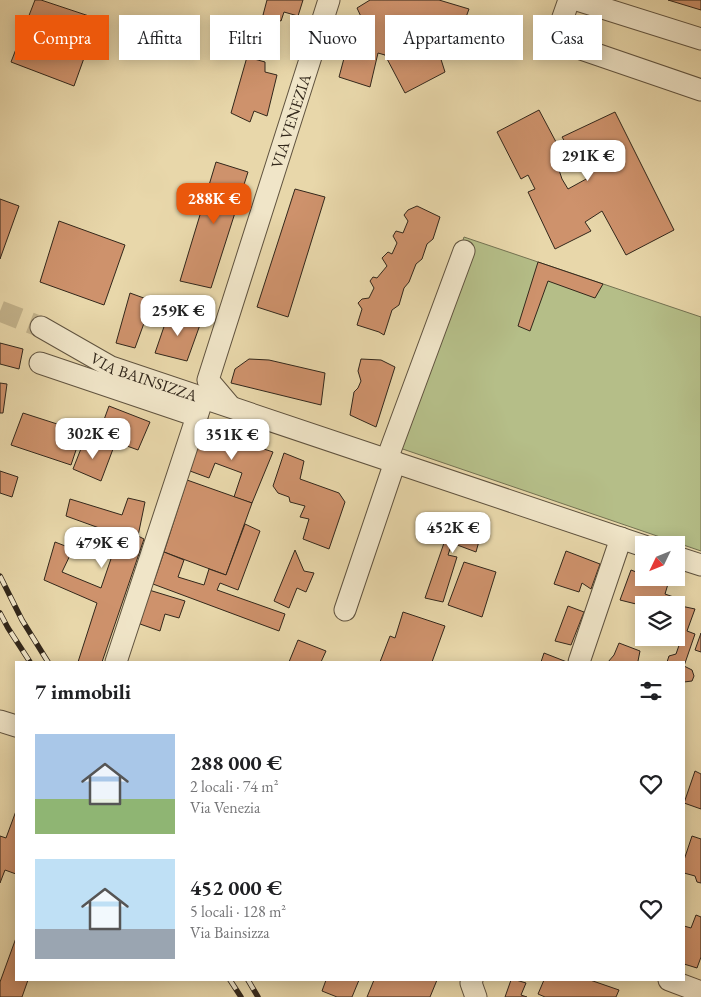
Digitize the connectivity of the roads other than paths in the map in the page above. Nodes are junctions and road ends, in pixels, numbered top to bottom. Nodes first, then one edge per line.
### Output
1 (329, 0) edge
2 (569, 0) edge
3 (578, 0) edge
4 (701, 39) edge
5 (701, 90) edge
6 (464, 251) dead end
7 (41, 327) tunnel mouth
8 (40, 363) dead end
9 (230, 406) junction
10 (200, 407) junction
11 (391, 460) junction
12 (621, 538) junction
13 (635, 543) edge
14 (685, 560) edge
15 (701, 565) edge
16 (345, 610) dead end
17 (116, 661) edge
18 (579, 661) edge
19 (0, 721) edge
20 (15, 726) edge
21 (472, 981) edge
22 (673, 981) edge
23 (701, 992) edge
24 (476, 997) edge

1 - 9 street, VIA VENEZIA
2 - 5 street
3 - 4 street
6 - 11 street
7 - 10 street, VIA BAINSIZZA
8 - 10 street
9 - 10 street, VIA BAINSIZZA
9 - 11 street, VIA BAINSIZZA
10 - 17 street
11 - 12 street, VIA BAINSIZZA
11 - 16 street
12 - 13 street, VIA BAINSIZZA
12 - 18 street
14 - 15 street
19 - 20 street
21 - 24 street
22 - 23 street

